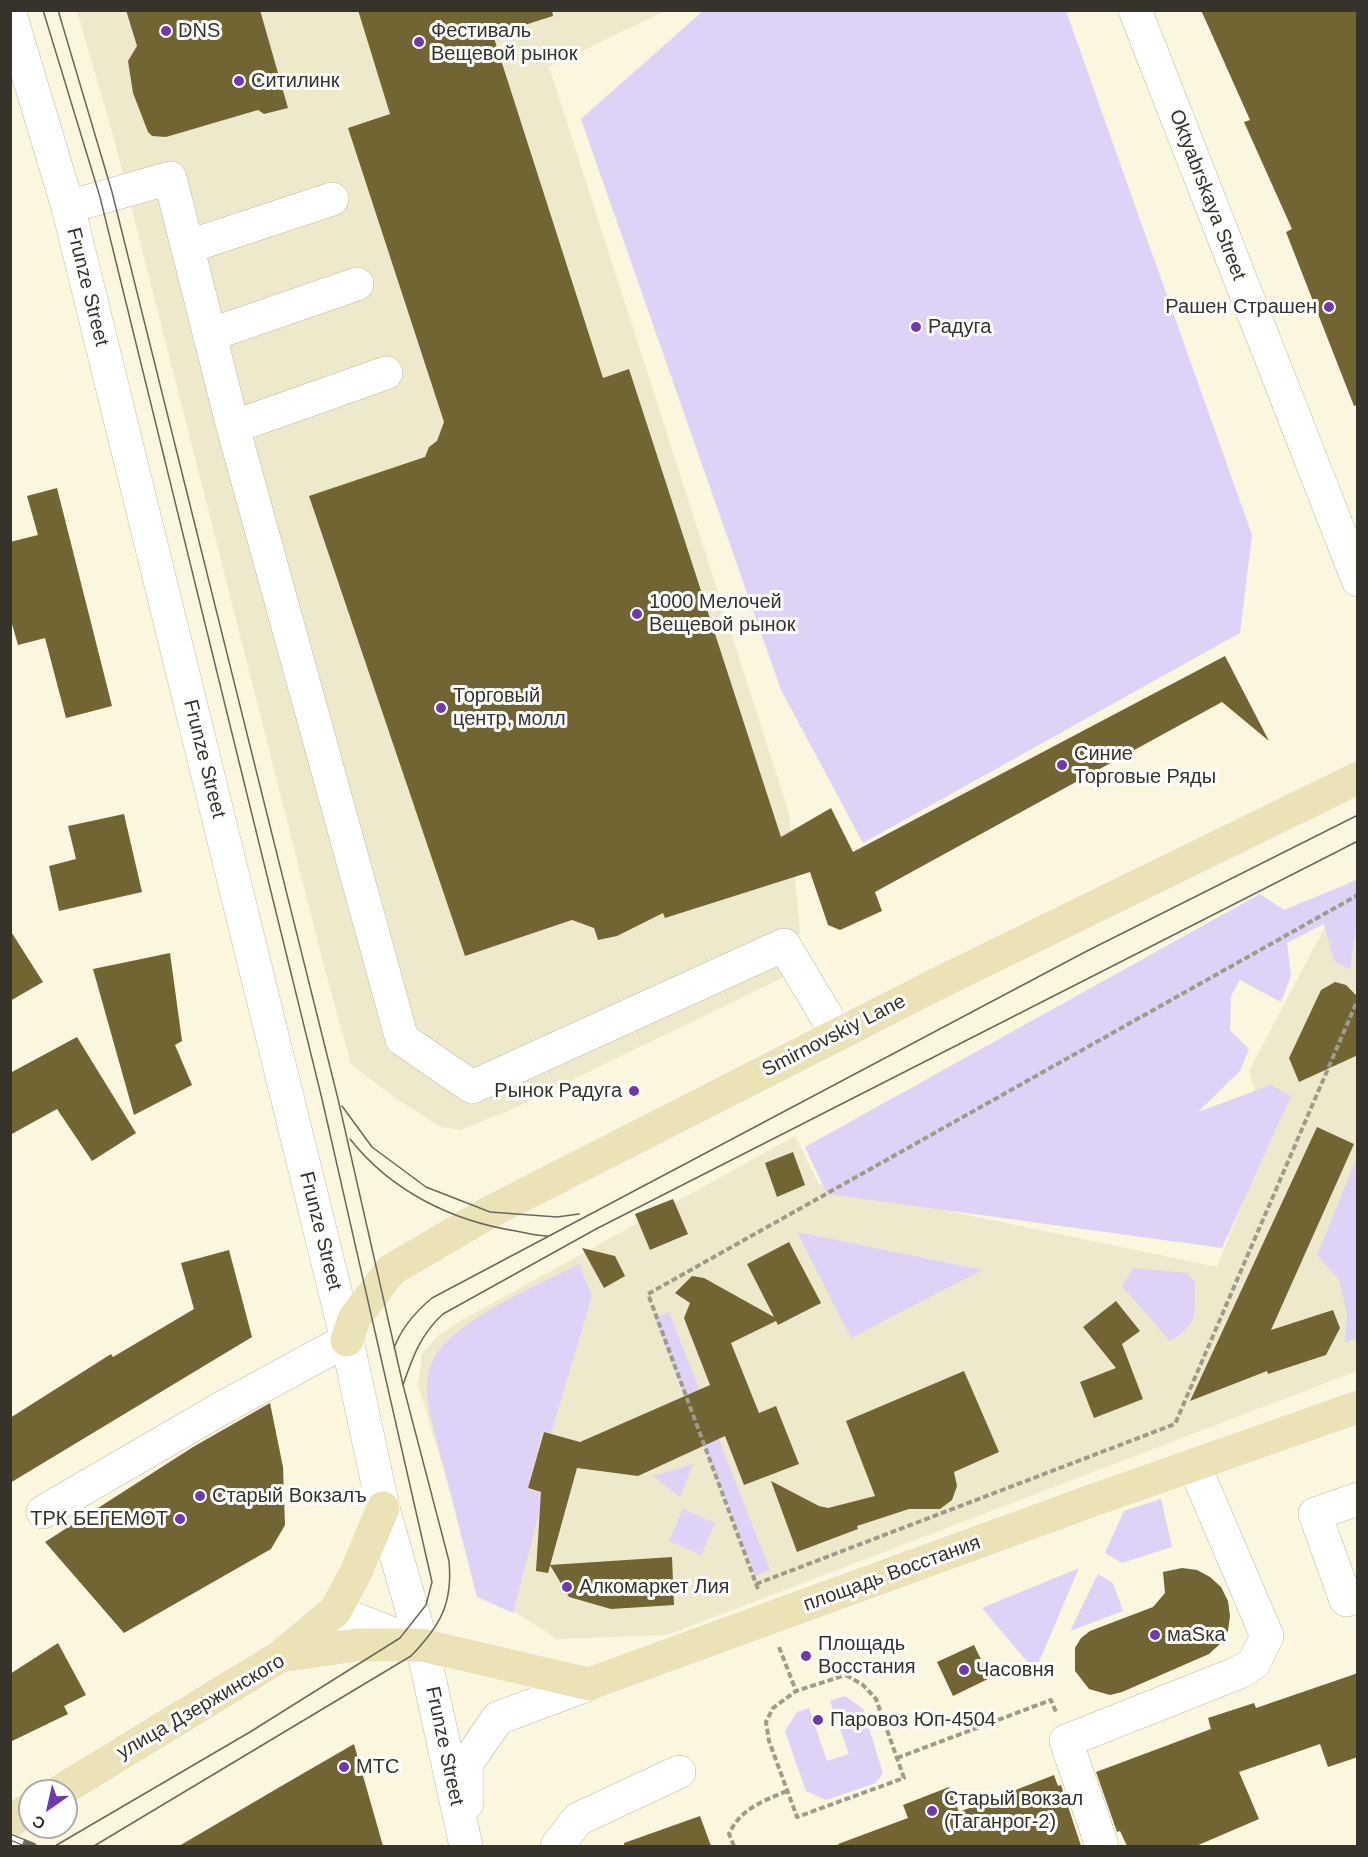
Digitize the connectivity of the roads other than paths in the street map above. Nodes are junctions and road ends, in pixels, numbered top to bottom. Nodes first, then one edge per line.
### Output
1 (1135, 10) edge
2 (10, 14) edge
3 (21, 83) edge
4 (332, 199) dead end
5 (68, 207) junction
6 (187, 247) junction
7 (357, 284) dead end
8 (209, 335) junction
9 (386, 373) dead end
10 (233, 427) junction
11 (1358, 580) edge
12 (1358, 778) edge
13 (837, 1034) junction
14 (347, 1340) junction
15 (1358, 1407) edge
16 (1194, 1465) junction
17 (1358, 1499) edge
18 (383, 1508) junction
19 (43, 1512) dead end
20 (1358, 1596) edge
21 (334, 1611) junction
22 (422, 1645) junction
23 (281, 1656) junction
24 (589, 1684) junction
25 (679, 1772) dead end
26 (78, 1780) edge
27 (466, 1846) edge
28 (557, 1846) edge
29 (1102, 1846) edge

1 - 11 street, Oktyabrskaya Street
2 - 3 street, Frunze Street
3 - 5 street, Frunze Street
4 - 6 street
5 - 6 street
5 - 14 street, Frunze Street
6 - 8 street
7 - 8 street
8 - 10 street
9 - 10 street
10 - 13 street
12 - 13 main road, Smirnovskiy Lane
13 - 14 main road, Smirnovskiy Lane
14 - 18 street, Frunze Street
14 - 19 street
15 - 16 main road, площадь Восстания
16 - 24 main road, площадь Восстания
16 - 29 street
17 - 20 street
18 - 21 main road
18 - 22 street, Frunze Street
21 - 22 street
21 - 23 main road
22 - 23 main road, улица Дзержинского
22 - 24 main road
22 - 27 street, Frunze Street
23 - 26 main road, улица Дзержинского
24 - 27 street
25 - 28 street

